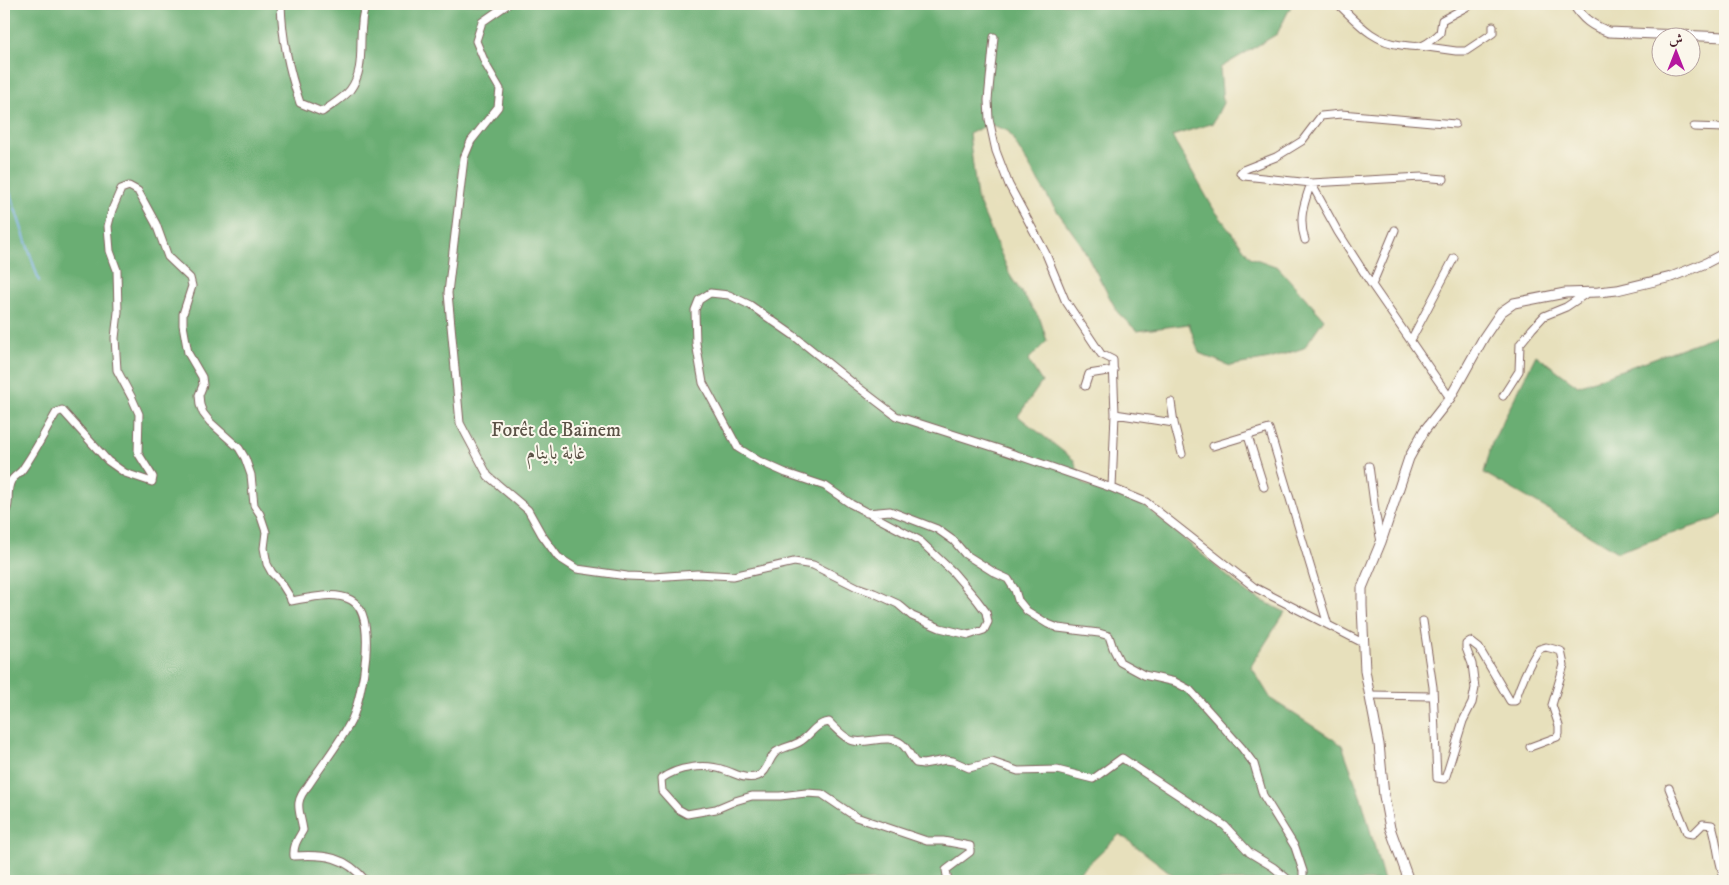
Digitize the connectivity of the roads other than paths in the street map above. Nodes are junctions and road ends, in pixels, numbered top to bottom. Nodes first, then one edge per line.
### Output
1 (281, 4) edge
2 (366, 4) edge
3 (508, 4) edge
4 (1338, 4) edge
5 (1472, 4) edge
6 (1574, 4) edge
7 (1493, 26) dead end
8 (994, 37) dead end
9 (1725, 37) edge
10 (1420, 46) junction
11 (1454, 124) dead end
12 (1694, 127) dead end
13 (1725, 128) edge
14 (1444, 179) dead end
15 (1311, 183) junction
16 (1395, 230) dead end
17 (1305, 240) dead end
18 (1725, 253) edge
19 (1454, 258) dead end
20 (1372, 284) junction
21 (1587, 293) junction
22 (1411, 340) junction
23 (1114, 370) junction
24 (1084, 386) dead end
25 (1503, 396) dead end
26 (1450, 398) junction
27 (1171, 402) dead end
28 (1115, 414) junction
29 (1174, 423) junction
30 (1248, 436) junction
31 (1213, 446) dead end
32 (1182, 454) dead end
33 (1369, 466) dead end
34 (1264, 487) dead end
35 (1112, 488) junction
36 (867, 512) junction
37 (4, 514) edge
38 (1381, 542) junction
39 (1423, 621) dead end
40 (1328, 625) junction
41 (1363, 643) junction
42 (1370, 694) junction
43 (1432, 696) junction
44 (1530, 747) dead end
45 (1669, 788) dead end
46 (1725, 878) edge
47 (366, 881) edge
48 (948, 881) edge
49 (1290, 881) edge
50 (1303, 881) edge
51 (1409, 881) edge

1 - 2 street
3 - 36 street
4 - 10 street
5 - 10 street
6 - 9 street
7 - 10 street
8 - 23 street
11 - 15 street
12 - 13 street
14 - 15 street
15 - 17 street
15 - 20 street
16 - 20 street
18 - 21 street
19 - 22 street
20 - 22 street
21 - 25 street
21 - 26 street
22 - 26 street
23 - 24 street
23 - 28 street
26 - 38 street
27 - 29 street
28 - 29 street
28 - 35 street
29 - 32 street
30 - 31 street
30 - 34 street
30 - 40 street
33 - 38 street
35 - 36 street
35 - 40 street
36 - 50 street
37 - 47 street
38 - 41 street
39 - 43 street
40 - 41 street
41 - 42 street
42 - 43 street
42 - 51 street
43 - 44 street
45 - 46 street
48 - 49 street

